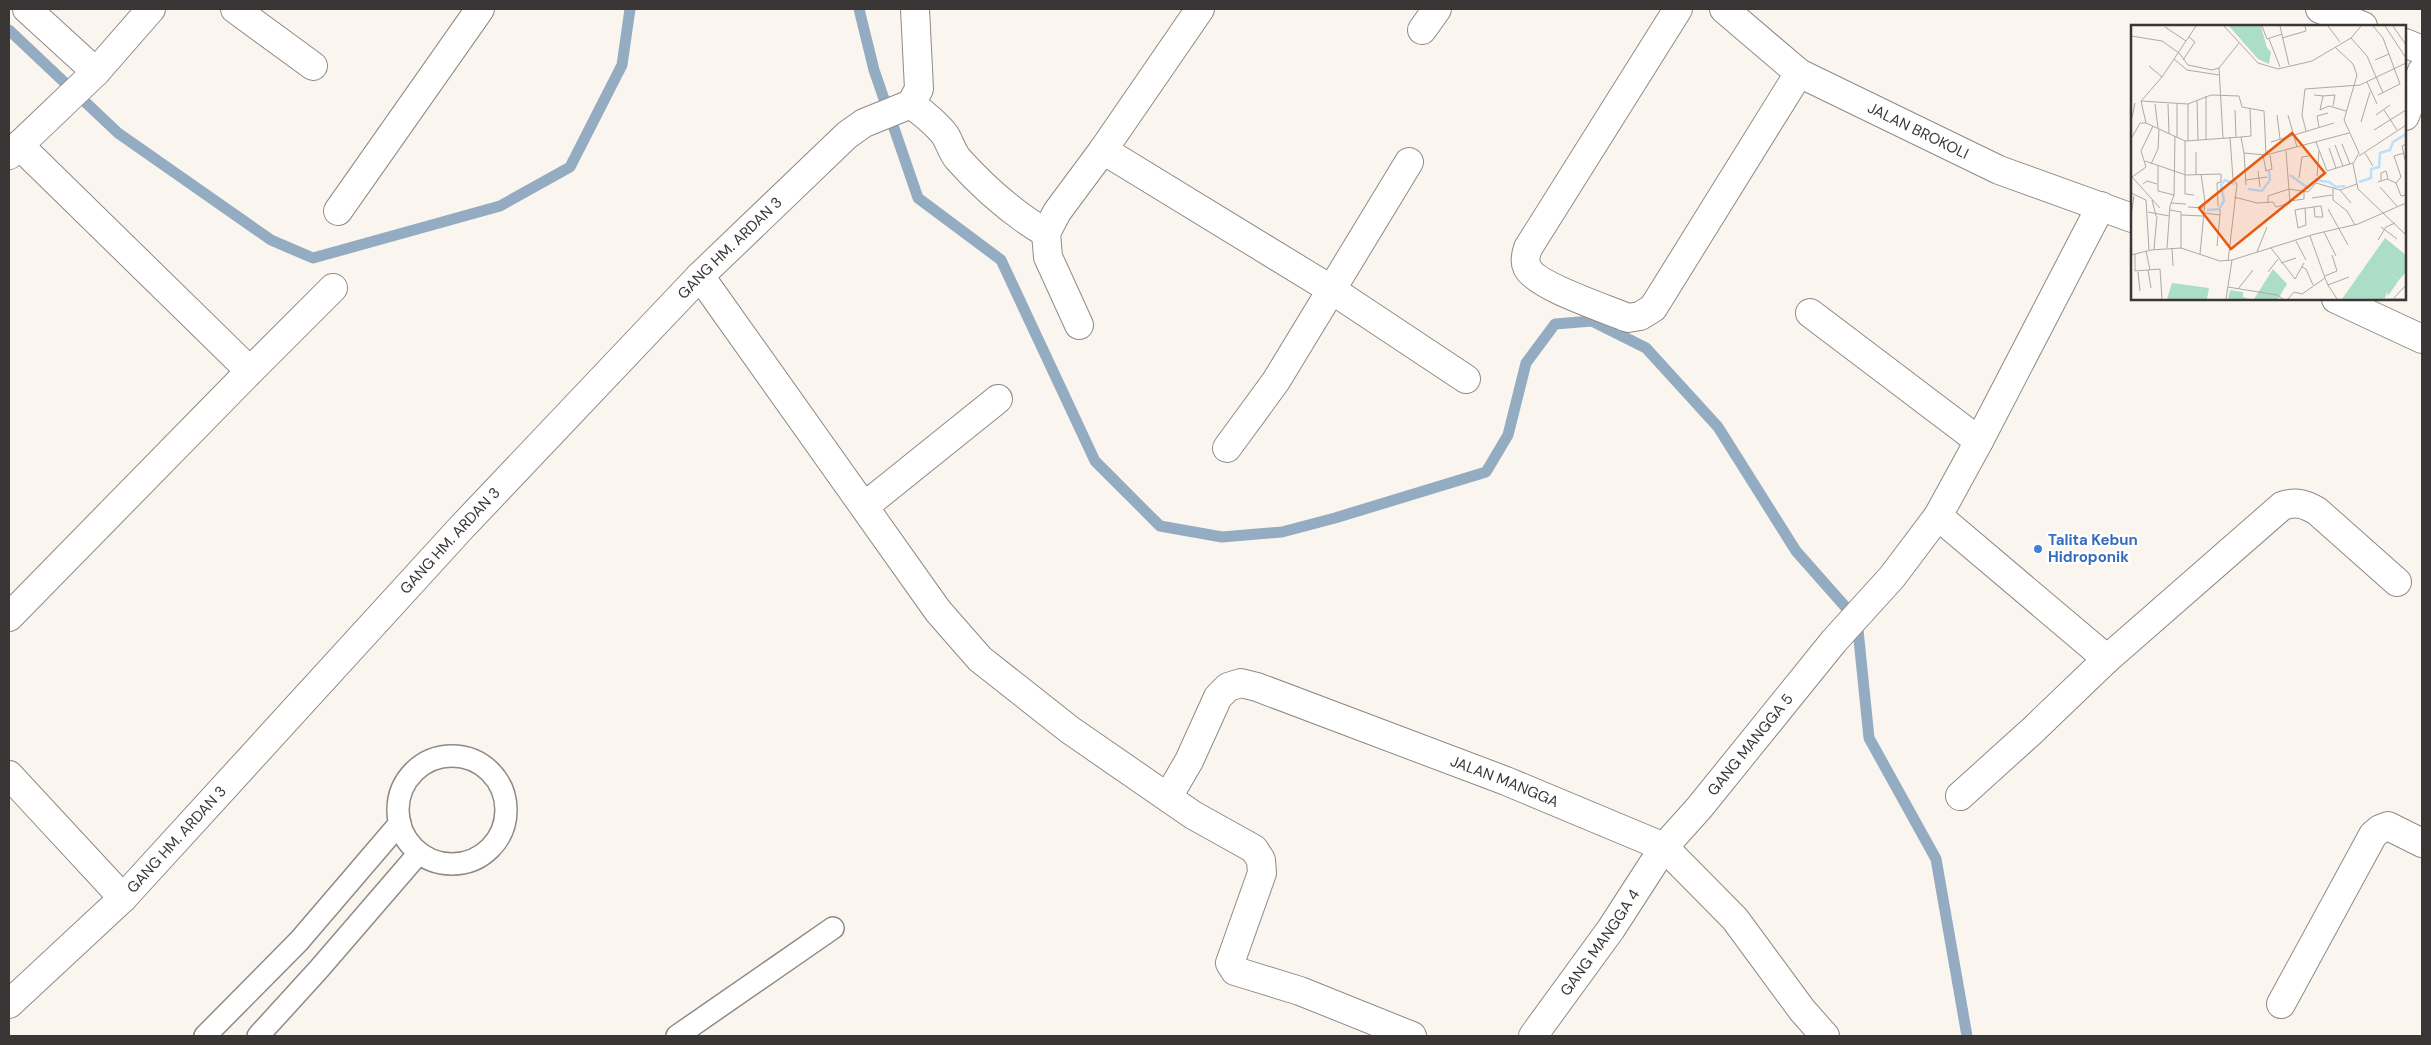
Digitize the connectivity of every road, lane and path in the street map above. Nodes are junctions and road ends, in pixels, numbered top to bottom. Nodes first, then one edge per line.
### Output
1 (28, 9) edge
2 (151, 9) edge
3 (235, 9) edge
4 (480, 9) edge
5 (915, 9) edge
6 (1200, 9) edge
7 (1678, 9) edge
8 (2320, 9) edge
9 (1732, 12) edge
10 (2360, 25) edge
11 (2406, 43) edge
12 (2422, 50) edge
13 (313, 66) dead end
14 (2422, 71) edge
15 (1799, 73) junction
16 (94, 74) junction
17 (907, 105) junction
18 (2406, 113) edge
19 (14, 150) edge
20 (1103, 150) junction
21 (1409, 162) dead end
22 (2101, 206) junction
23 (338, 211) dead end
24 (2131, 218) edge
25 (1046, 234) junction
26 (700, 276) junction
27 (333, 288) dead end
28 (1332, 290) junction
29 (2338, 300) edge
30 (1810, 313) dead end
31 (1079, 325) dead end
32 (2422, 338) edge
33 (250, 371) junction
34 (1466, 379) dead end
35 (998, 399) dead end
36 (1979, 441) junction
37 (1227, 448) dead end
38 (865, 506) junction
39 (1938, 516) junction
40 (2397, 582) dead end
41 (9, 617) edge
42 (2106, 659) junction
43 (9, 775) edge
44 (1960, 796) dead end
45 (1168, 797) junction
46 (400, 823) junction
47 (2422, 843) edge
48 (1664, 847) junction
49 (419, 853) junction
50 (123, 898) junction
51 (833, 928) dead end
52 (9, 1004) edge
53 (2281, 1004) dead end
54 (205, 1036) edge
55 (258, 1036) edge
56 (677, 1036) edge
57 (1412, 1036) edge
58 (1533, 1036) edge
59 (1825, 1036) edge

1 - 16 street
2 - 16 street
3 - 13 street
4 - 23 street
5 - 17 street
6 - 20 street
7 - 15 street
8 - 10 street
9 - 15 street, JALAN BROKOLI
11 - 12 street
14 - 18 street
15 - 22 street, JALAN BROKOLI
16 - 19 street
17 - 25 street
17 - 26 street, GANG HM. ARDAN 3
19 - 33 street
20 - 25 street
20 - 28 street
21 - 28 street
22 - 24 street, JALAN BROKOLI
22 - 36 street, GANG MANGGA 5
25 - 31 street
26 - 38 street
26 - 50 street, GANG HM. ARDAN 3
27 - 33 street
28 - 34 street
28 - 37 street
29 - 32 street
30 - 36 street
33 - 41 street
35 - 38 street
36 - 39 street, GANG MANGGA 5
38 - 45 street
39 - 42 street
39 - 48 street, GANG MANGGA 5
40 - 42 street
42 - 44 street
43 - 50 street
45 - 48 street, JALAN MANGGA
45 - 57 street
46 - 49 lane
46 - 49 lane
46 - 54 lane
47 - 53 street
48 - 58 street, GANG MANGGA 4
48 - 59 street, JALAN MANGGA
49 - 55 lane
50 - 52 street, GANG HM. ARDAN 3
51 - 56 lane

